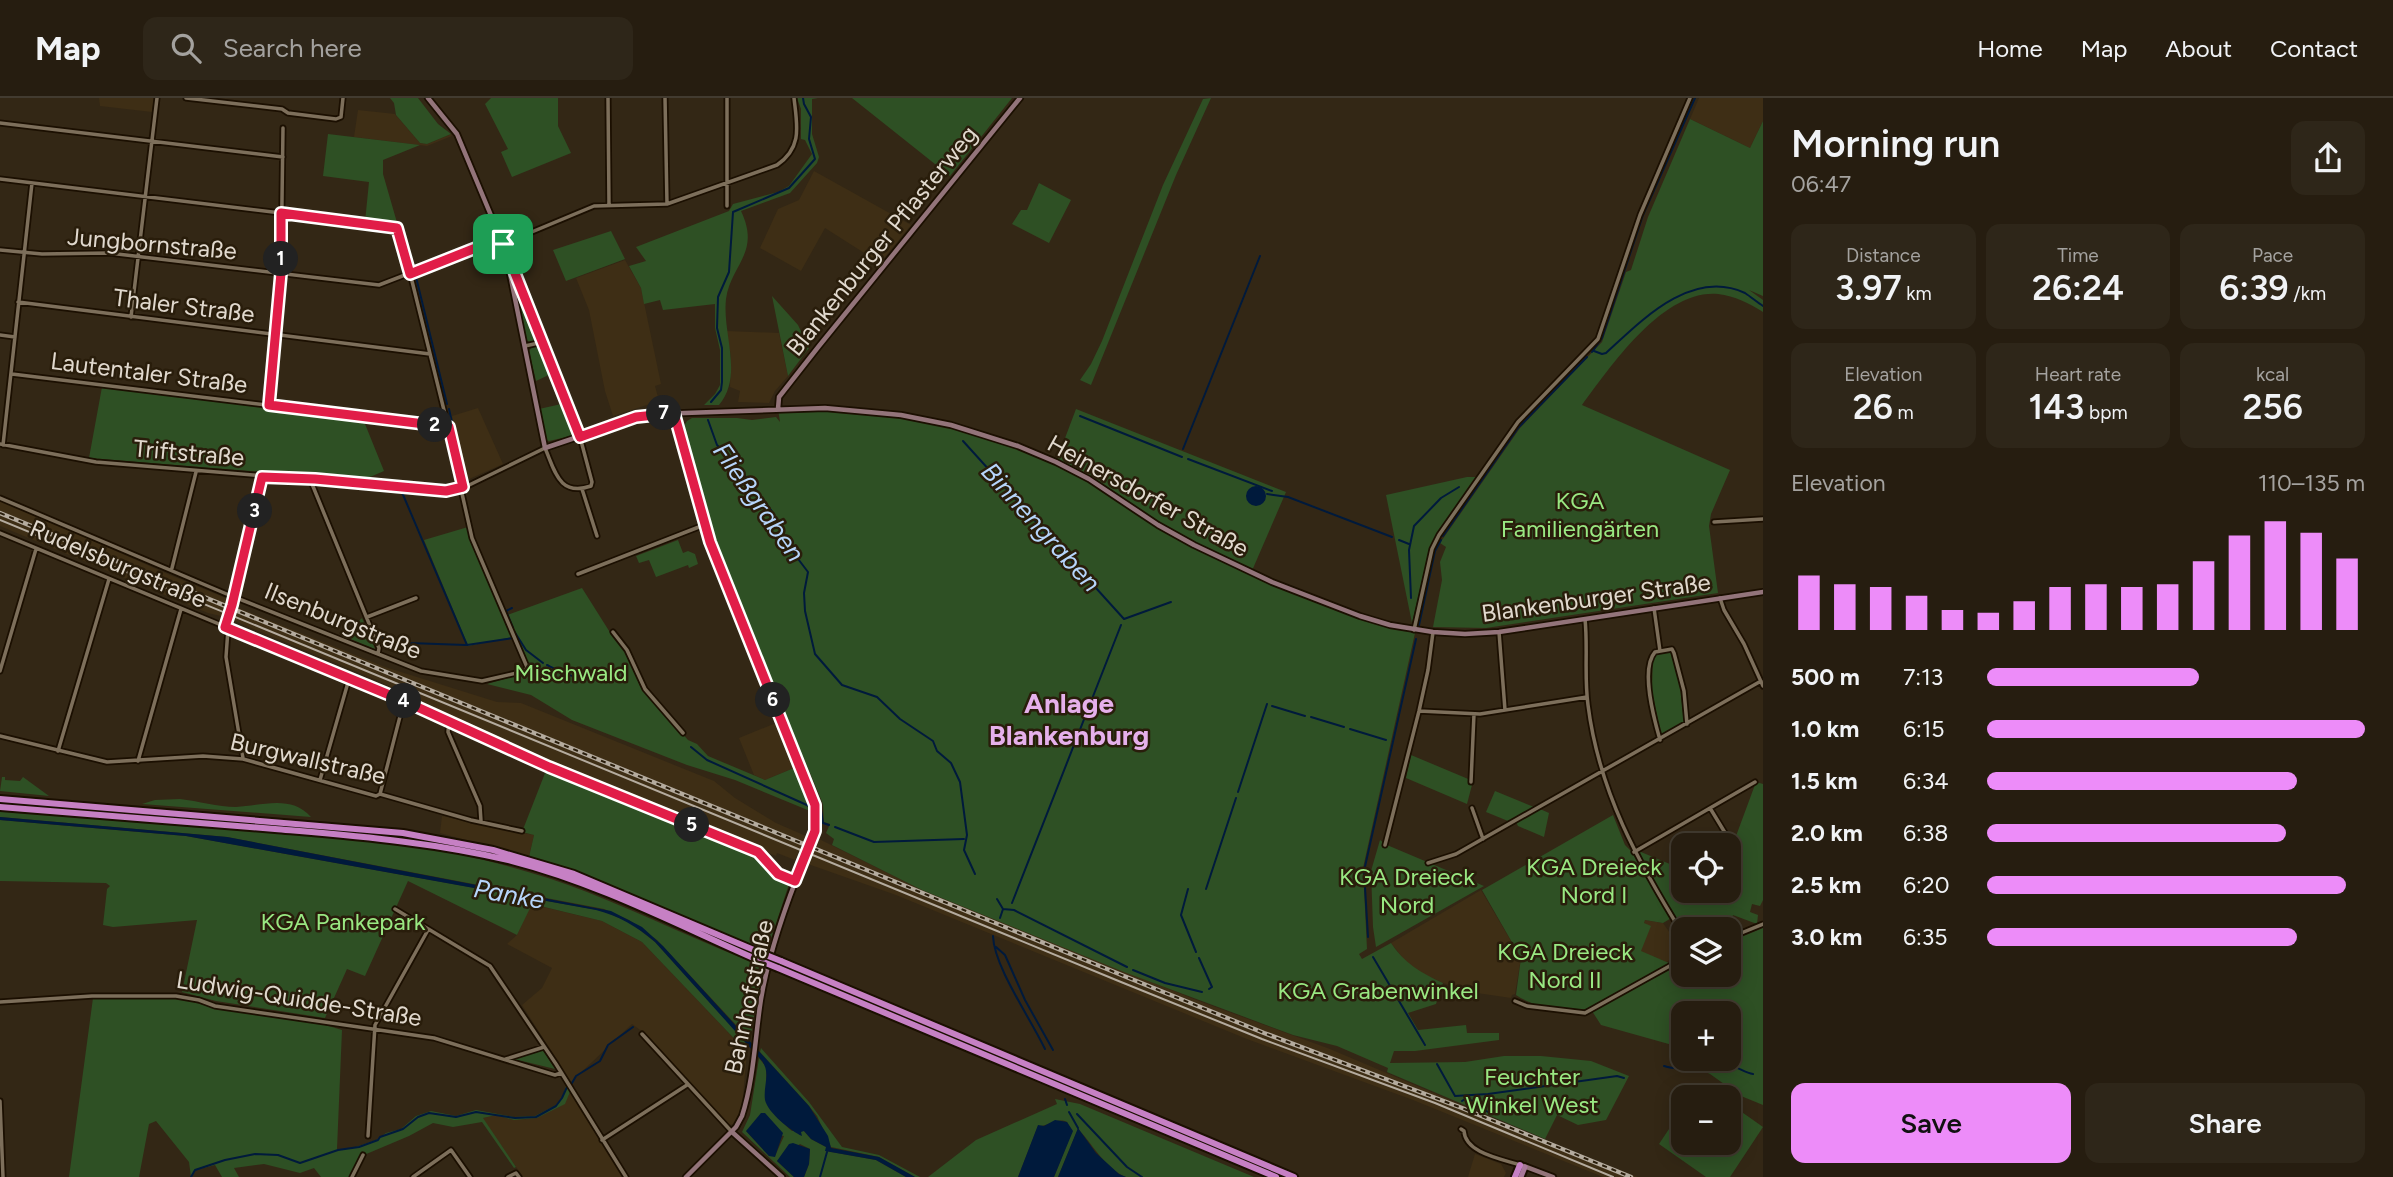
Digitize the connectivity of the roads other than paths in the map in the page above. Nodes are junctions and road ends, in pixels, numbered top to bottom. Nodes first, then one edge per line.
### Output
1 (157, 98) edge
2 (186, 98) edge
3 (343, 98) edge
4 (428, 98) edge
5 (608, 98) edge
6 (665, 98) edge
7 (727, 98) edge
8 (794, 98) edge
9 (1020, 98) edge
10 (1690, 98) edge
11 (1, 123) edge
12 (283, 128) dead end
13 (152, 141) junction
14 (283, 157) junction
15 (0, 179) edge
16 (727, 181) junction
17 (32, 183) junction
18 (145, 197) junction
19 (667, 204) junction
20 (609, 205) junction
21 (727, 206) dead end
22 (281, 213) junction
23 (502, 241) junction
24 (0, 250) edge
25 (23, 252) junction
26 (138, 256) junction
27 (507, 257) junction
28 (281, 273) junction
29 (410, 274) junction
30 (18, 302) junction
31 (131, 317) junction
32 (0, 335) edge
33 (276, 335) junction
34 (15, 337) junction
35 (543, 342) junction
36 (525, 346) junction
37 (430, 354) junction
38 (12, 374) junction
39 (269, 405) junction
40 (778, 410) junction
41 (674, 413) junction
42 (449, 427) junction
43 (580, 437) junction
44 (2, 444) edge
45 (545, 448) junction
46 (196, 472) junction
47 (262, 477) junction
48 (310, 479) junction
49 (462, 488) junction
50 (582, 489) junction
51 (0, 498) edge
52 (1763, 519) edge
53 (1714, 522) dead end
54 (704, 524) junction
55 (0, 534) edge
56 (597, 536) dead end
57 (36, 549) junction
58 (172, 569) junction
59 (578, 574) dead end
60 (109, 579) junction
61 (1763, 592) edge
62 (234, 597) junction
63 (416, 598) dead end
64 (1720, 598) junction
65 (1654, 608) junction
66 (181, 609) junction
67 (367, 617) junction
68 (1585, 619) junction
69 (227, 628) junction
70 (1414, 630) junction
71 (613, 632) dead end
72 (1433, 632) junction
73 (1499, 632) junction
74 (1660, 651) junction
75 (377, 654) junction
76 (0, 671) edge
77 (349, 678) junction
78 (1762, 684) edge
79 (1587, 698) junction
80 (404, 701) junction
81 (1505, 710) junction
82 (1419, 711) junction
83 (1474, 714) junction
84 (449, 720) junction
85 (1687, 724) junction
86 (683, 733) dead end
87 (0, 736) edge
88 (1660, 740) junction
89 (58, 751) junction
90 (243, 759) junction
91 (138, 761) junction
92 (1602, 773) junction
93 (320, 780) junction
94 (1471, 782) dead end
95 (1755, 782) dead end
96 (380, 794) junction
97 (0, 799) edge
98 (0, 807) edge
99 (1472, 808) dead end
100 (1710, 808) junction
101 (481, 821) junction
102 (522, 831) dead end
103 (1725, 833) edge
104 (1483, 839) junction
105 (1385, 845) dead end
106 (1634, 852) junction
107 (1428, 863) dead end
108 (795, 881) junction
109 (395, 909) dead end
110 (1673, 917) edge
111 (1763, 924) edge
112 (428, 930) junction
113 (1741, 933) edge
114 (760, 957) junction
115 (779, 965) junction
116 (1671, 965) edge
117 (0, 1002) edge
118 (1515, 1002) dead end
119 (374, 1030) junction
120 (642, 1034) dead end
121 (544, 1047) junction
122 (505, 1059) junction
123 (561, 1073) junction
124 (687, 1085) junction
125 (0, 1101) edge
126 (1461, 1129) dead end
127 (732, 1132) junction
128 (368, 1136) dead end
129 (602, 1140) junction
130 (363, 1155) dead end
131 (1522, 1166) junction
132 (4, 1177) edge
133 (352, 1177) edge
134 (413, 1177) edge
135 (470, 1177) edge
136 (508, 1177) edge
137 (519, 1177) edge
138 (626, 1177) edge
139 (686, 1177) edge
140 (782, 1177) edge
141 (1276, 1177) edge
142 (1294, 1177) edge
143 (1515, 1177) edge
144 (1521, 1177) edge
145 (1553, 1177) edge

1 - 13 street
2 - 3 street
4 - 23 main road
5 - 20 street
6 - 19 street
7 - 16 street
8 - 16 street, Jungbornstraße
9 - 40 main road, Blankenburger Pflasterweg
10 - 70 street
11 - 13 street
12 - 14 street
13 - 14 street
13 - 18 street
14 - 22 street
15 - 17 street
16 - 19 street, Jungbornstraße
16 - 21 street
17 - 18 street
17 - 25 street
18 - 22 street
18 - 26 street
19 - 20 street, Jungbornstraße
20 - 23 street, Jungbornstraße
22 - 28 street
22 - 29 street
23 - 27 main road
23 - 29 street, Jungbornstraße
24 - 25 street, Jungbornstraße
25 - 26 street, Jungbornstraße
25 - 30 street
26 - 28 street, Jungbornstraße
26 - 31 street
27 - 35 main road
27 - 36 main road
28 - 29 street, Jungbornstraße
28 - 33 street
29 - 37 street
30 - 31 street, Thaler Straße
30 - 34 street
31 - 33 street, Thaler Straße
32 - 34 street
33 - 37 street, Thaler Straße
33 - 39 street
34 - 38 street
35 - 36 street
35 - 43 main road
36 - 45 main road
37 - 42 street
38 - 39 street, Lautentaler Straße
38 - 44 street
39 - 42 street, Lautentaler Straße
40 - 41 main road, Heinersdorfer Straße
40 - 70 main road, Heinersdorfer Straße
41 - 43 main road, Heinersdorfer Straße
41 - 54 main road, Bahnhofstraße
42 - 49 street
43 - 45 main road, Heinersdorfer Straße
43 - 50 street
44 - 46 street, Triftstraße
45 - 49 street
45 - 50 street
46 - 47 street, Triftstraße
46 - 58 street
47 - 48 street, Triftstraße
47 - 62 street
48 - 49 street, Triftstraße
48 - 67 street
49 - 75 street, Ilsenburgstraße
50 - 56 street
51 - 58 street, Ilsenburgstraße
52 - 53 street
54 - 59 street
54 - 108 main road, Bahnhofstraße
55 - 57 street, Rudelsburgstraße
57 - 60 street, Rudelsburgstraße
57 - 76 street
58 - 62 street, Ilsenburgstraße
60 - 66 street, Rudelsburgstraße
60 - 89 street
61 - 64 main road, Blankenburger Straße
62 - 69 street
62 - 75 street, Ilsenburgstraße
63 - 67 street
64 - 65 main road, Blankenburger Straße
64 - 78 street
65 - 68 main road, Blankenburger Straße
65 - 74 street
66 - 69 street, Rudelsburgstraße
66 - 91 street
67 - 75 street
68 - 73 main road, Blankenburger Straße
68 - 79 street
69 - 77 street, Rudelsburgstraße
69 - 90 street
70 - 72 main road, Heinersdorfer Straße
71 - 86 street
72 - 73 main road, Blankenburger Straße
72 - 82 street
73 - 81 street
74 - 85 street
74 - 88 street
77 - 80 street, Rudelsburgstraße
77 - 93 street
78 - 85 street
79 - 81 street
79 - 92 street
80 - 84 street, Rudelsburgstraße
80 - 96 street
81 - 83 street
82 - 83 street
82 - 105 street
83 - 94 street
84 - 101 street
84 - 108 street, Rudelsburgstraße
85 - 88 street
87 - 89 street, Burgwallstraße
88 - 92 street
89 - 91 street, Burgwallstraße
90 - 91 street, Burgwallstraße
90 - 93 street, Burgwallstraße
92 - 104 street
92 - 106 street
93 - 96 street, Burgwallstraße
95 - 100 street
96 - 101 street, Burgwallstraße
97 - 114 highway
98 - 114 highway
99 - 104 street
100 - 103 street
100 - 106 street
101 - 102 street, Burgwallstraße
104 - 107 street
106 - 110 street
108 - 127 main road, Bahnhofstraße
109 - 112 street
111 - 113 street
112 - 119 street
112 - 121 street
114 - 115 highway, bridge
115 - 141 highway
115 - 142 highway
116 - 118 street
117 - 119 street, Ludwig-Quidde-Straße
119 - 122 street, Ludwig-Quidde-Straße
119 - 128 street
120 - 124 street
121 - 122 street
121 - 123 street
122 - 123 street, Ludwig-Quidde-Straße
123 - 129 street
124 - 127 street
124 - 129 street
125 - 132 street
126 - 131 street
127 - 139 main road, Bahnhofstraße
127 - 140 main road
129 - 138 street
130 - 133 street
131 - 143 highway
131 - 144 main road
131 - 145 main road
134 - 135 street
136 - 137 street

